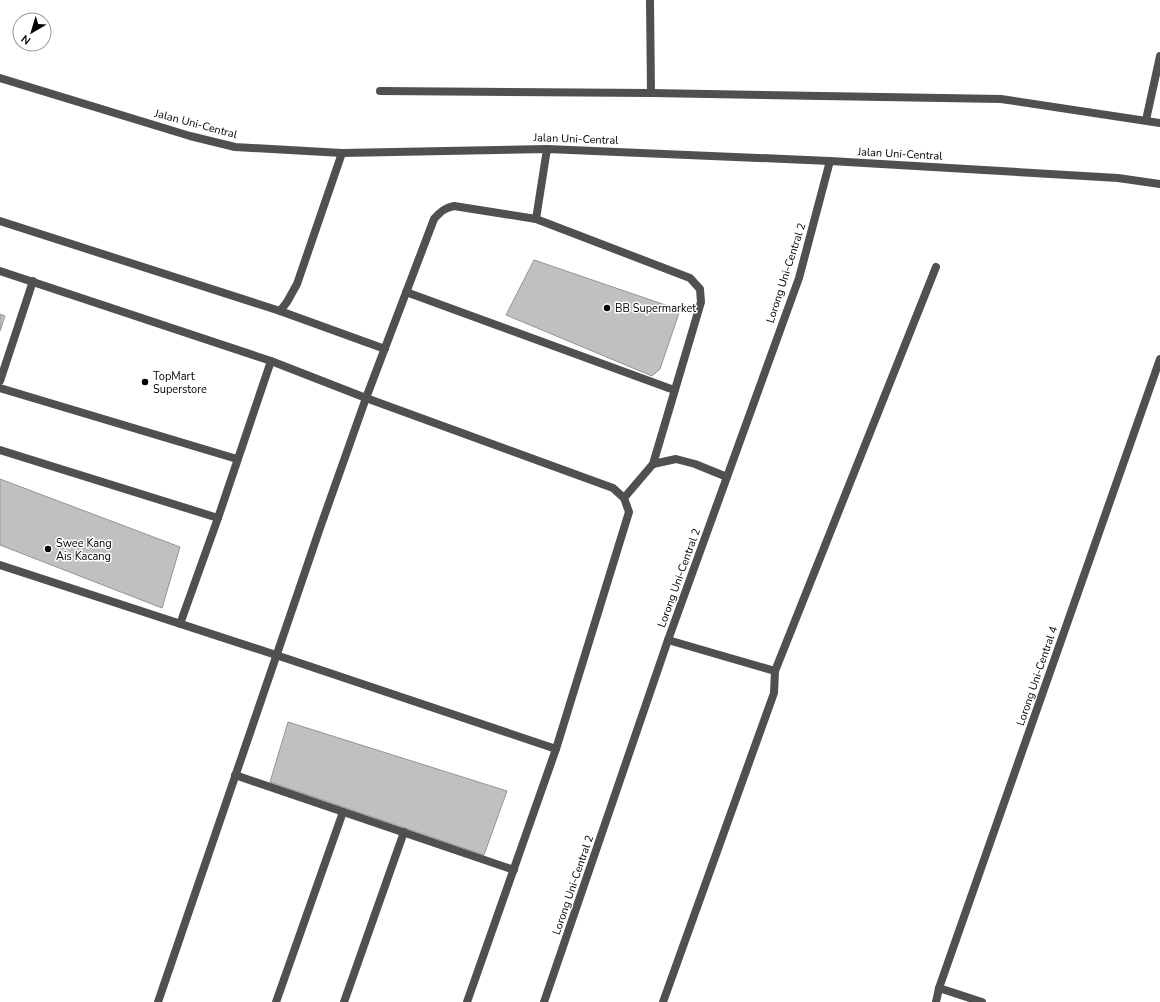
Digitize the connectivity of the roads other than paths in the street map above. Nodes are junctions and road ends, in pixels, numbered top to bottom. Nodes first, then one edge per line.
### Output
1 (650, 0) edge
2 (1160, 56) edge
3 (0, 78) edge
4 (380, 91) dead end
5 (651, 93) junction
6 (1146, 120) junction
7 (1160, 123) edge
8 (547, 148) junction
9 (342, 153) junction
10 (830, 161) junction
11 (1160, 184) edge
12 (536, 219) junction
13 (0, 222) edge
14 (936, 267) dead end
15 (0, 271) edge
16 (33, 282) junction
17 (406, 292) junction
18 (280, 311) junction
19 (385, 349) junction
20 (1160, 359) edge
21 (270, 361) junction
22 (0, 381) edge
23 (0, 388) edge
24 (674, 390) junction
25 (366, 398) junction
26 (0, 450) edge
27 (237, 459) junction
28 (653, 464) junction
29 (727, 477) junction
30 (624, 498) junction
31 (218, 518) junction
32 (0, 565) edge
33 (180, 624) junction
34 (668, 640) junction
35 (276, 655) junction
36 (775, 671) junction
37 (556, 749) junction
38 (235, 775) junction
39 (343, 812) junction
40 (404, 832) junction
41 (514, 870) junction
42 (939, 988) junction
43 (158, 1002) edge
44 (276, 1002) edge
45 (344, 1002) edge
46 (467, 1002) edge
47 (544, 1002) edge
48 (662, 1002) edge
49 (936, 1002) edge
50 (982, 1002) edge

1 - 5 street
2 - 6 street
3 - 9 street, Jalan Uni-Central
4 - 5 street
5 - 6 street
6 - 7 street
8 - 9 street, Jalan Uni-Central
8 - 10 street, Jalan Uni-Central
8 - 12 street
9 - 18 street
10 - 11 street, Jalan Uni-Central
10 - 29 street, Lorong Uni-Central 2
12 - 17 street
12 - 24 street
13 - 18 street
14 - 36 street
15 - 16 street
16 - 21 street
16 - 22 street
17 - 19 street
17 - 24 street
18 - 19 street
19 - 25 street
20 - 42 street, Lorong Uni-Central 4
21 - 25 street
21 - 27 street
23 - 27 street
24 - 28 street
25 - 30 street
25 - 35 street
26 - 31 street
27 - 31 street
28 - 29 street
28 - 30 street
29 - 34 street, Lorong Uni-Central 2
30 - 37 street
31 - 33 street
32 - 33 street
33 - 35 street
34 - 36 street
34 - 47 street, Lorong Uni-Central 2
35 - 37 street
35 - 38 street
36 - 48 street
37 - 41 street
38 - 39 street
38 - 43 street
39 - 40 street
39 - 44 street
40 - 41 street
40 - 45 street
41 - 46 street
42 - 49 street, Lorong Uni-Central 4
42 - 50 street

